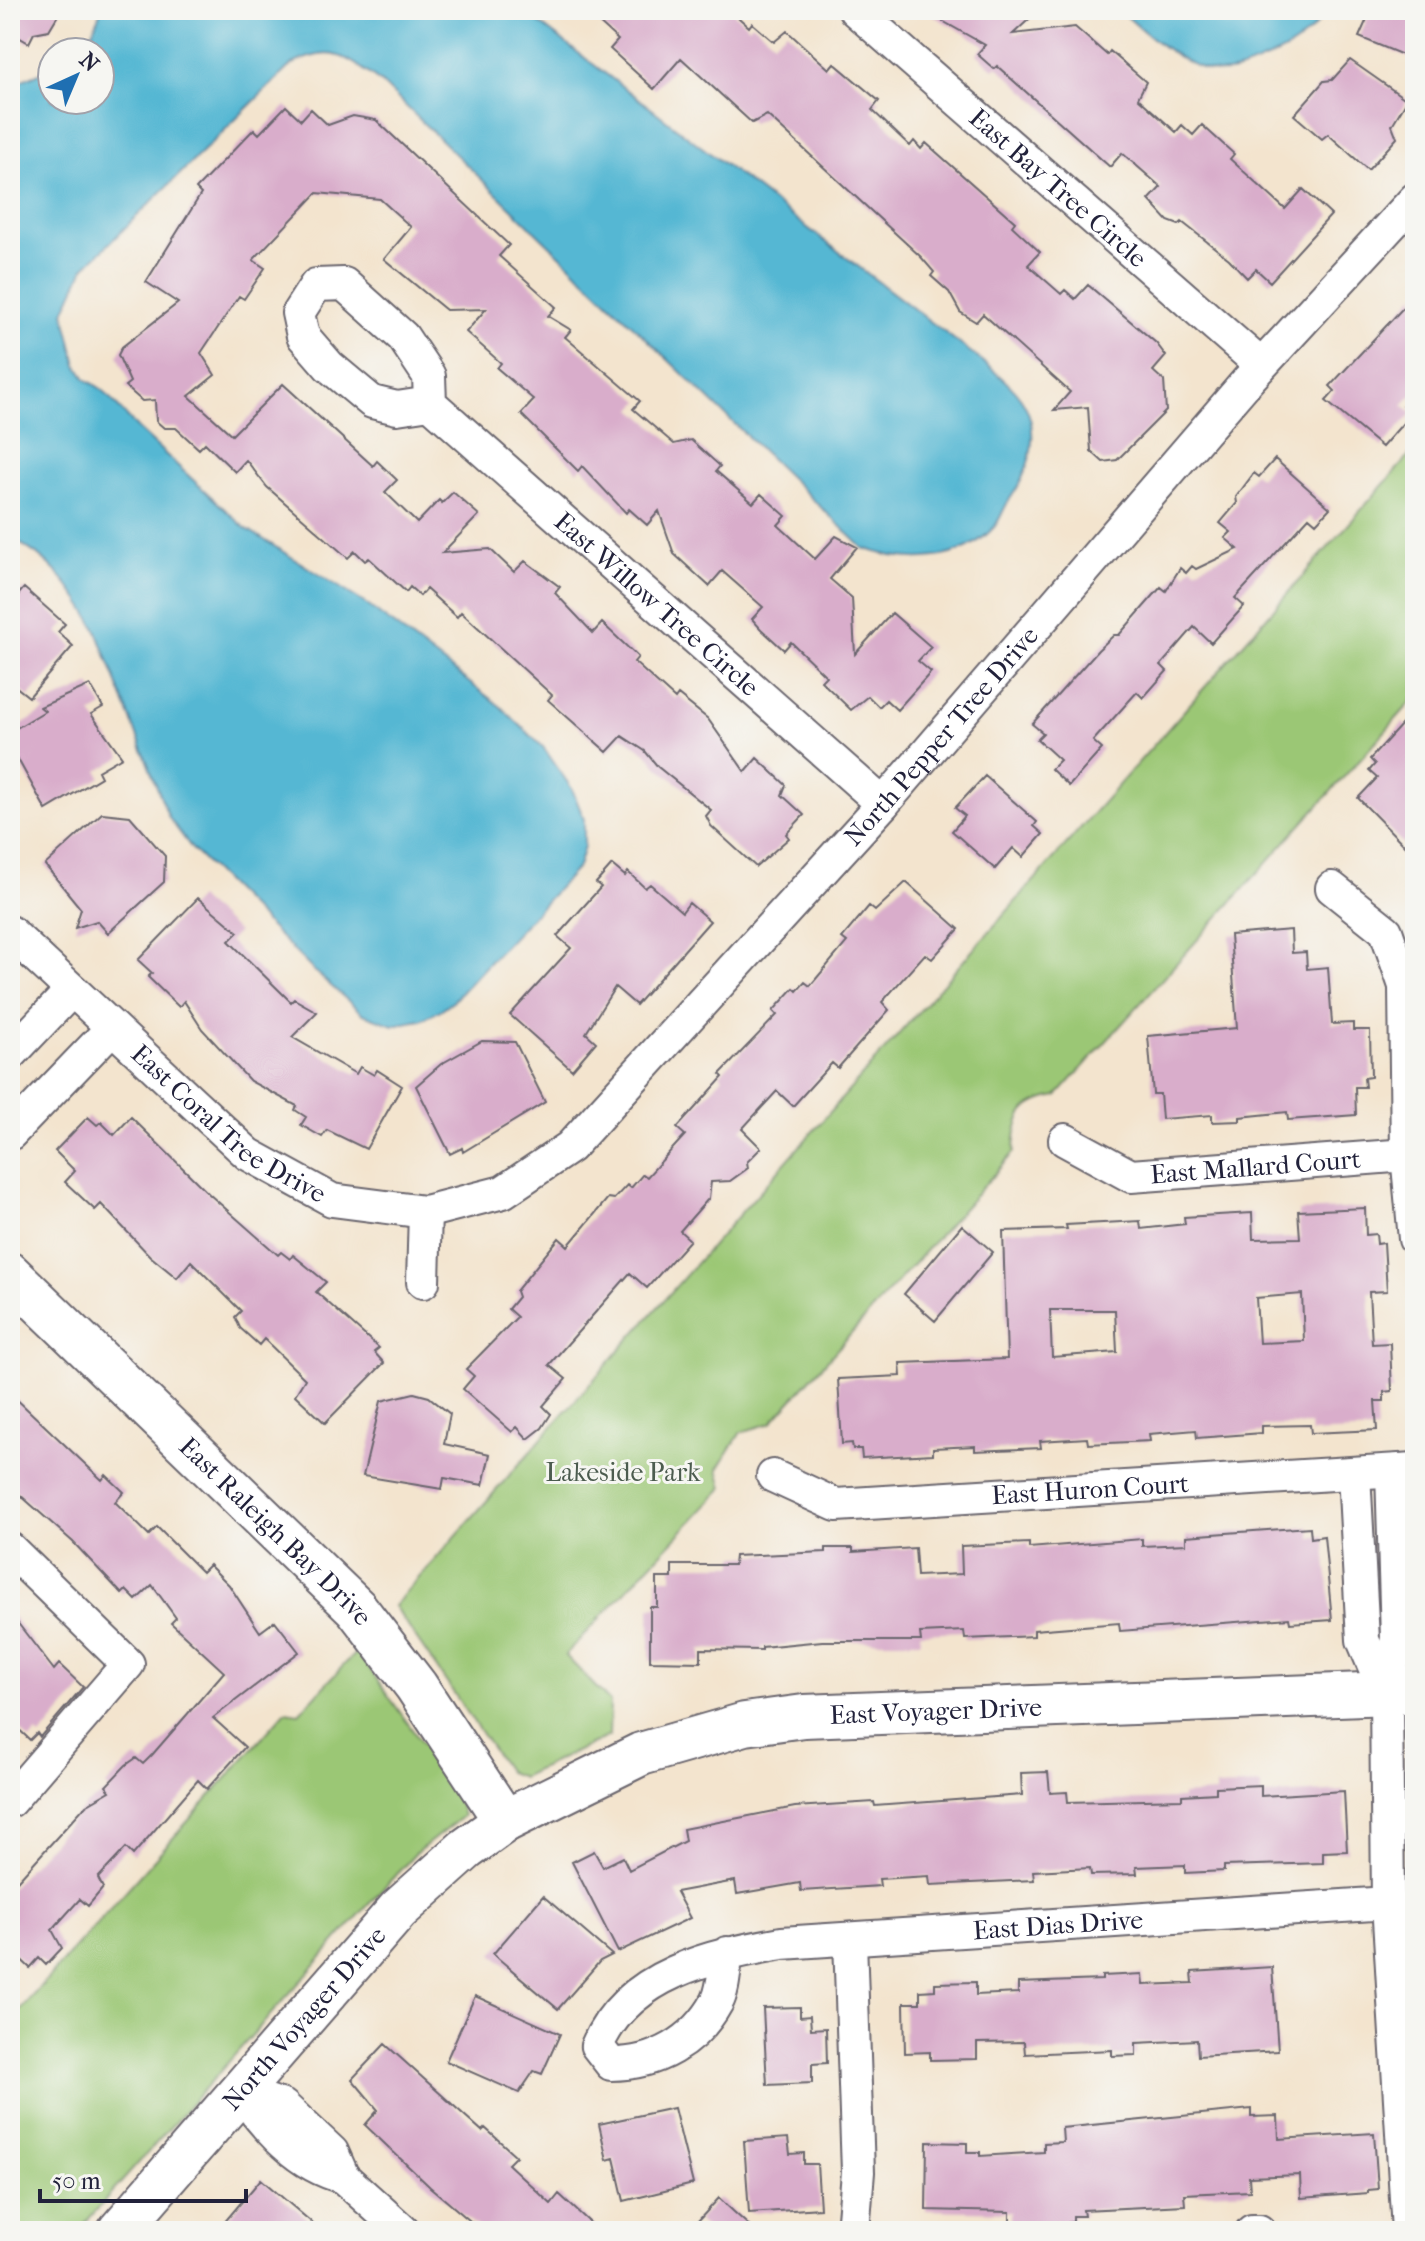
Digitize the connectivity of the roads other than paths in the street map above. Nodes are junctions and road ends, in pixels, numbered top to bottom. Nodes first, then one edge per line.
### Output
1 (855, 10) edge
2 (1415, 199) edge
3 (1261, 365) junction
4 (430, 403) dead end
5 (883, 804) junction
6 (1332, 888) dead end
7 (10, 932) edge
8 (72, 990) junction
9 (112, 1028) junction
10 (10, 1055) edge
11 (1410, 1074) edge
12 (10, 1134) edge
13 (1065, 1140) dead end
14 (1407, 1155) junction
15 (425, 1212) junction
16 (1415, 1239) edge
17 (10, 1274) edge
18 (423, 1282) dead end
19 (1403, 1470) edge
20 (1354, 1473) junction
21 (773, 1476) dead end
22 (10, 1549) edge
23 (1400, 1693) edge
24 (10, 1801) edge
25 (505, 1821) junction
26 (1388, 1903) junction
27 (850, 1940) junction
28 (727, 1953) dead end
29 (240, 2092) junction
30 (119, 2231) edge
31 (403, 2231) edge
32 (853, 2231) edge
33 (1252, 2231) edge
34 (1259, 2231) edge
35 (1408, 2231) edge

1 - 3 street, East Bay Tree Circle
2 - 3 street, North Pepper Tree Drive
3 - 5 street, North Pepper Tree Drive
4 - 5 street, East Willow Tree Circle
5 - 15 street, North Pepper Tree Drive
6 - 11 street
7 - 8 street, East Coral Tree Drive
8 - 9 street, East Coral Tree Drive
8 - 10 street
9 - 12 street
9 - 15 street, East Coral Tree Drive
11 - 14 street
13 - 14 street, East Mallard Court
14 - 16 street
15 - 18 street
17 - 25 street, East Raleigh Bay Drive
19 - 20 street, East Huron Court
19 - 23 street
20 - 21 street, East Huron Court
20 - 23 street
22 - 24 street
23 - 25 street, East Voyager Drive
23 - 26 street
25 - 29 street, North Voyager Drive
26 - 27 street, East Dias Drive
26 - 35 street
27 - 28 street, East Dias Drive
27 - 32 street
29 - 30 street, North Voyager Drive
29 - 31 street
33 - 34 street

